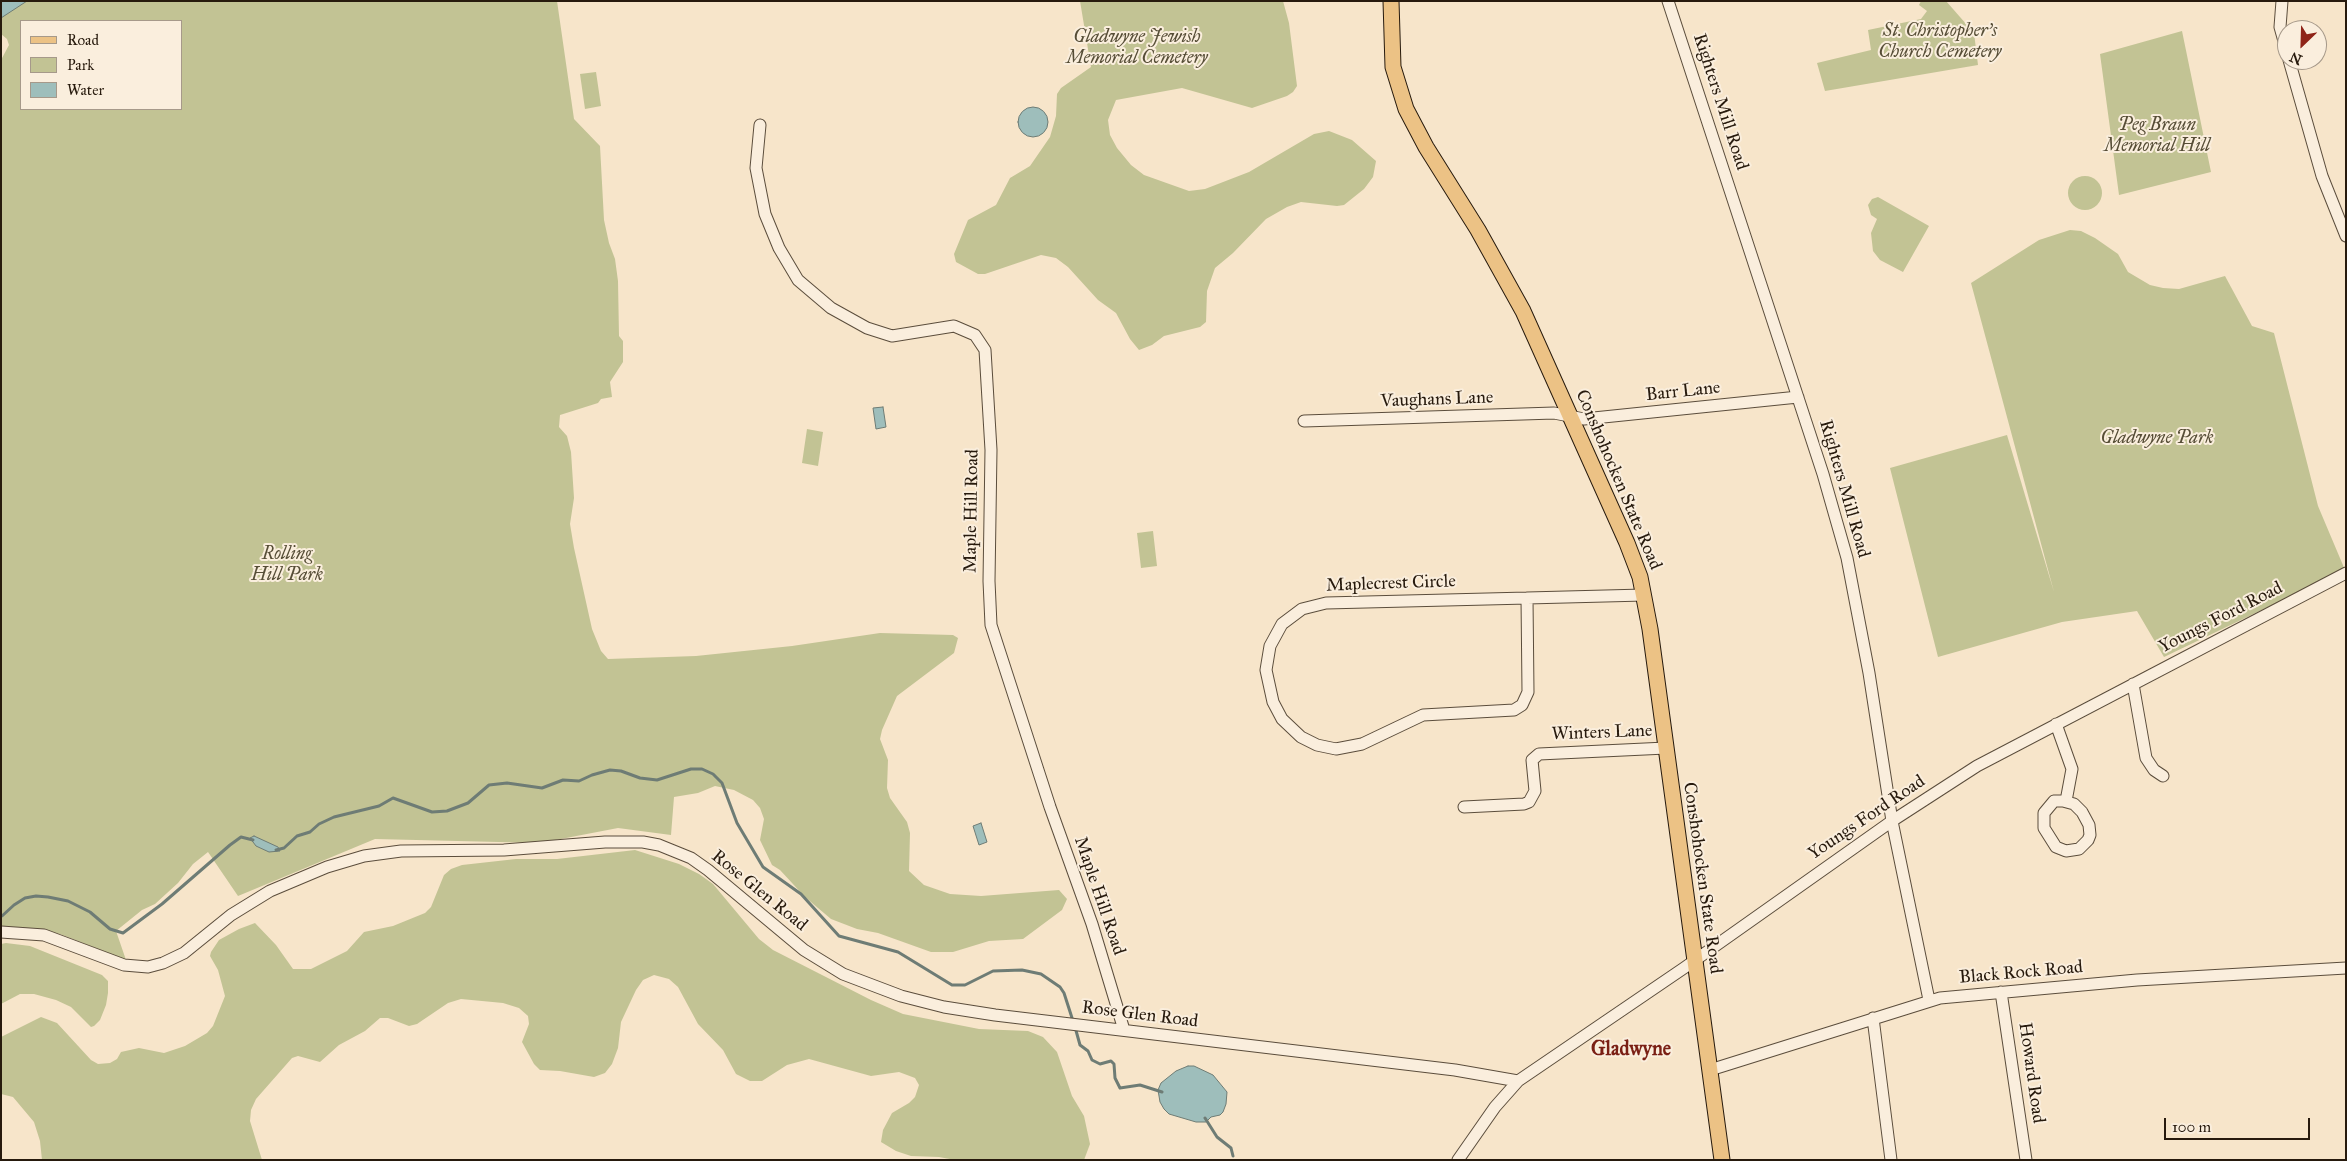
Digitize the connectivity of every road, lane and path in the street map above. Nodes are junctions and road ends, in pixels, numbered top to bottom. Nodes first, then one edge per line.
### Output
1 (1391, 1) edge
2 (1668, 1) edge
3 (2282, 1) edge
4 (2281, 20) edge
5 (2292, 70) edge
6 (760, 124) dead end
7 (2346, 236) edge
8 (1798, 398) junction
9 (1571, 417) junction
10 (1304, 421) dead end
11 (2346, 573) edge
12 (1644, 595) junction
13 (1527, 598) junction
14 (2132, 684) junction
15 (2056, 724) junction
16 (1666, 748) junction
17 (2163, 776) dead end
18 (2066, 801) junction
19 (1464, 807) dead end
20 (1892, 821) junction
21 (1, 932) edge
22 (1695, 960) junction
23 (2346, 968) edge
24 (2001, 992) junction
25 (1929, 1000) junction
26 (1873, 1018) junction
27 (1124, 1030) junction
28 (1710, 1070) junction
29 (1518, 1081) junction
30 (1458, 1160) edge
31 (1722, 1160) edge
32 (1891, 1160) edge
33 (2026, 1160) edge

1 - 9 main road, Conshohocken State Road
2 - 8 street, Righters Mill Road
3 - 4 street
5 - 7 street
6 - 27 street, Maple Hill Road
8 - 9 street, Barr Lane
8 - 20 street, Righters Mill Road
9 - 10 street, Vaughans Lane
9 - 12 main road, Conshohocken State Road
11 - 14 street, Youngs Ford Road
12 - 13 street, Maplecrest Circle
12 - 16 main road, Conshohocken State Road
13 - 13 street, Maplecrest Circle
14 - 15 street, Youngs Ford Road
14 - 17 street
15 - 18 street
15 - 20 street, Youngs Ford Road
16 - 19 street, Winters Lane
16 - 22 main road, Conshohocken State Road
18 - 18 street
20 - 22 street, Youngs Ford Road
20 - 25 street, Righters Mill Road
21 - 27 street, Rose Glen Road
22 - 28 main road, Conshohocken State Road
22 - 29 street, Youngs Ford Road
23 - 24 street, Black Rock Road
24 - 25 street, Black Rock Road
24 - 33 street, Howard Road
25 - 26 street, Black Rock Road
26 - 28 street, Black Rock Road
26 - 32 street
27 - 29 street, Rose Glen Road
28 - 31 main road, Conshohocken State Road
29 - 30 street, Youngs Ford Road

